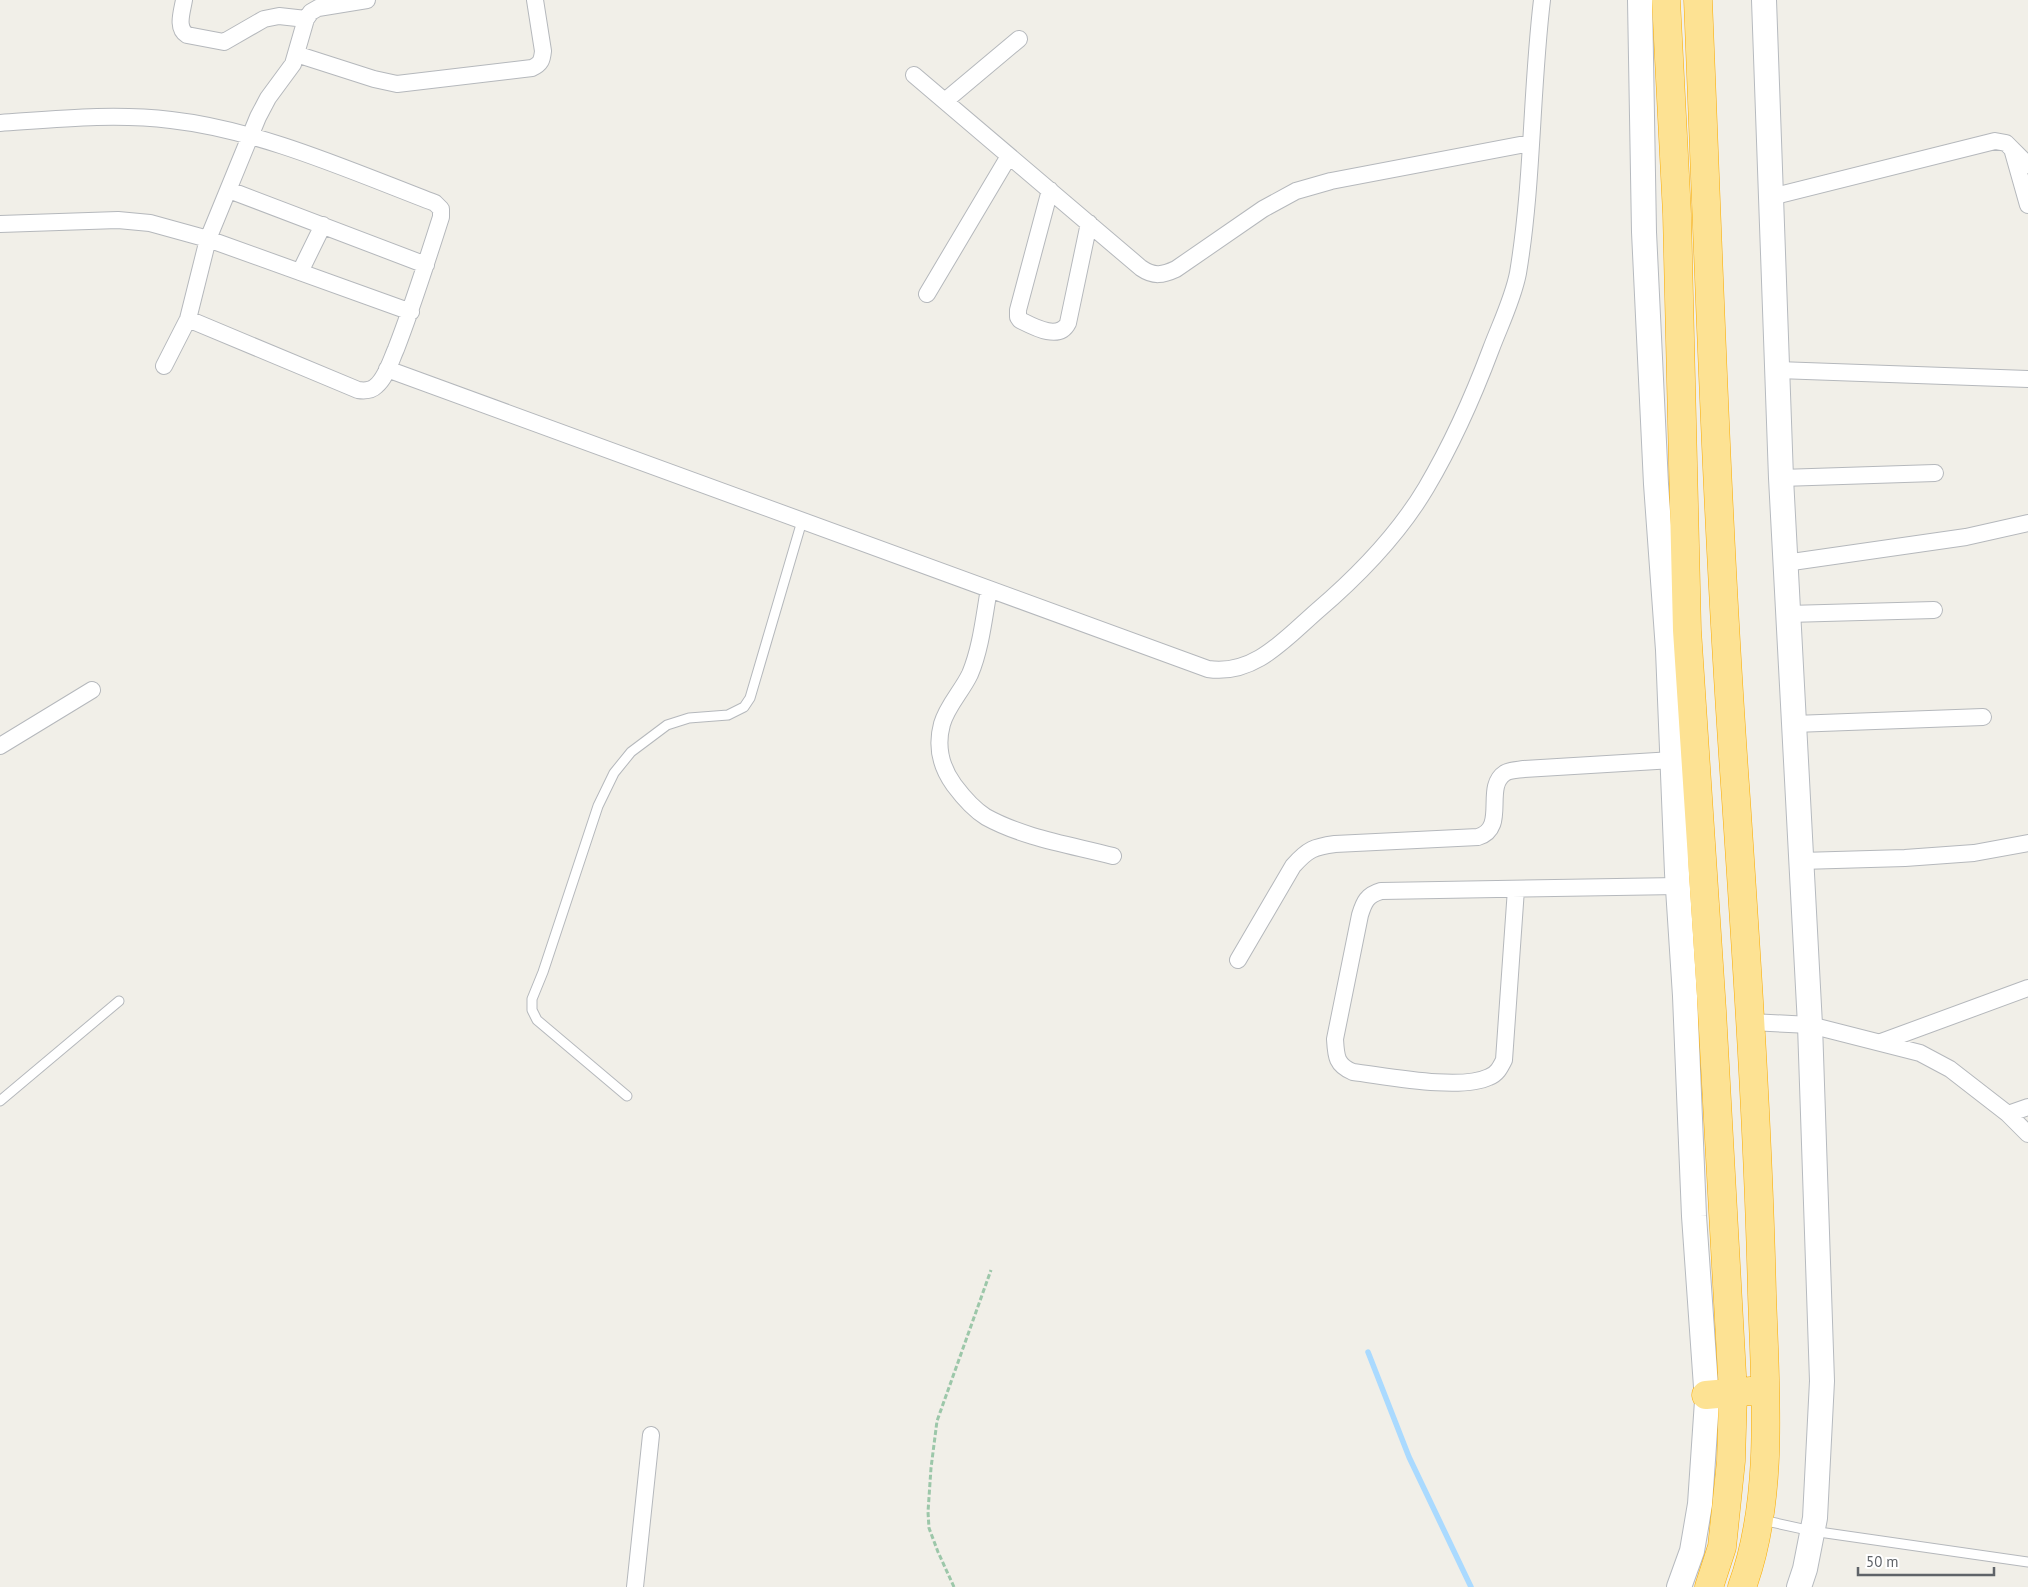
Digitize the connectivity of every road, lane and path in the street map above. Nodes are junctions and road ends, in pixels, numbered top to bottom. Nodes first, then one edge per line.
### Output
1 (184, 0) edge
2 (367, 0) edge
3 (535, 0) edge
4 (1542, 0) edge
5 (1640, 0) edge
6 (1666, 0) edge
7 (1698, 0) edge
8 (1764, 0) edge
9 (306, 19) junction
10 (1019, 38) dead end
11 (294, 59) junction
12 (914, 75) dead end
13 (945, 101) junction
14 (0, 123) edge
15 (252, 136) junction
16 (1531, 143) junction
17 (2012, 148) junction
18 (1009, 156) junction
19 (2028, 165) edge
20 (229, 190) junction
21 (1050, 190) junction
22 (1771, 197) junction
23 (2028, 205) edge
24 (1089, 223) junction
25 (0, 224) edge
26 (323, 225) junction
27 (208, 239) junction
28 (426, 265) junction
29 (300, 272) junction
30 (927, 294) dead end
31 (411, 312) junction
32 (188, 319) junction
33 (164, 366) dead end
34 (387, 369) junction
35 (1777, 370) junction
36 (2028, 379) edge
37 (1935, 473) dead end
38 (1781, 478) junction
39 (802, 521) junction
40 (2028, 523) edge
41 (1785, 563) junction
42 (989, 589) junction
43 (1934, 610) dead end
44 (1788, 614) junction
45 (92, 690) dead end
46 (1983, 717) dead end
47 (1794, 724) junction
48 (0, 746) edge
49 (1673, 760) junction
50 (2028, 843) edge
51 (1113, 856) dead end
52 (1801, 861) junction
53 (1678, 886) junction
54 (1516, 889) junction
55 (1238, 960) dead end
56 (2028, 988) edge
57 (119, 1001) dead end
58 (1751, 1022) junction
59 (1810, 1024) junction
60 (1881, 1042) junction
61 (627, 1096) dead end
62 (0, 1101) edge
63 (2028, 1107) edge
64 (2008, 1114) junction
65 (2028, 1134) edge
66 (991, 1270) dead end
67 (1765, 1390) junction
68 (1733, 1393) junction
69 (1706, 1395) junction
70 (651, 1435) dead end
71 (1759, 1519) junction
72 (1812, 1532) junction
73 (2028, 1562) edge
74 (635, 1587) edge
75 (954, 1587) edge
76 (1679, 1587) edge
77 (1710, 1587) edge
78 (1742, 1587) edge
79 (1799, 1587) edge

1 - 9 street
2 - 9 street
3 - 11 street
4 - 16 street
5 - 49 street
6 - 68 highway
7 - 58 highway
8 - 22 street
9 - 11 street
10 - 13 street
11 - 15 street
12 - 13 street
13 - 18 street
14 - 15 street
15 - 20 street
15 - 28 street
16 - 24 street
16 - 42 street
17 - 19 street
17 - 22 street
17 - 23 street
18 - 21 street
18 - 30 street
20 - 26 street
20 - 27 street
21 - 24 street
21 - 24 street
22 - 35 street
25 - 27 street
26 - 28 street
26 - 29 street
27 - 29 street
27 - 32 street
28 - 31 street
29 - 31 street
31 - 34 street
32 - 33 street
32 - 34 street
34 - 39 street
35 - 36 street
35 - 38 street
37 - 38 street
38 - 41 street
39 - 42 street
39 - 61 lane
40 - 41 street
41 - 44 street
42 - 51 street
43 - 44 street
44 - 47 street
45 - 48 street
46 - 47 street
47 - 52 street
49 - 53 street
49 - 55 street
50 - 52 street
52 - 59 street
53 - 54 street
53 - 69 street
54 - 54 street
56 - 60 street
57 - 62 lane
58 - 59 street
58 - 67 highway
59 - 60 street
59 - 72 street
60 - 64 street
63 - 64 street
64 - 65 street
66 - 75 path
67 - 68 highway
67 - 71 highway
68 - 69 highway
68 - 77 highway
69 - 76 street
70 - 74 street
71 - 72 lane
71 - 78 highway
72 - 73 lane
72 - 79 street

